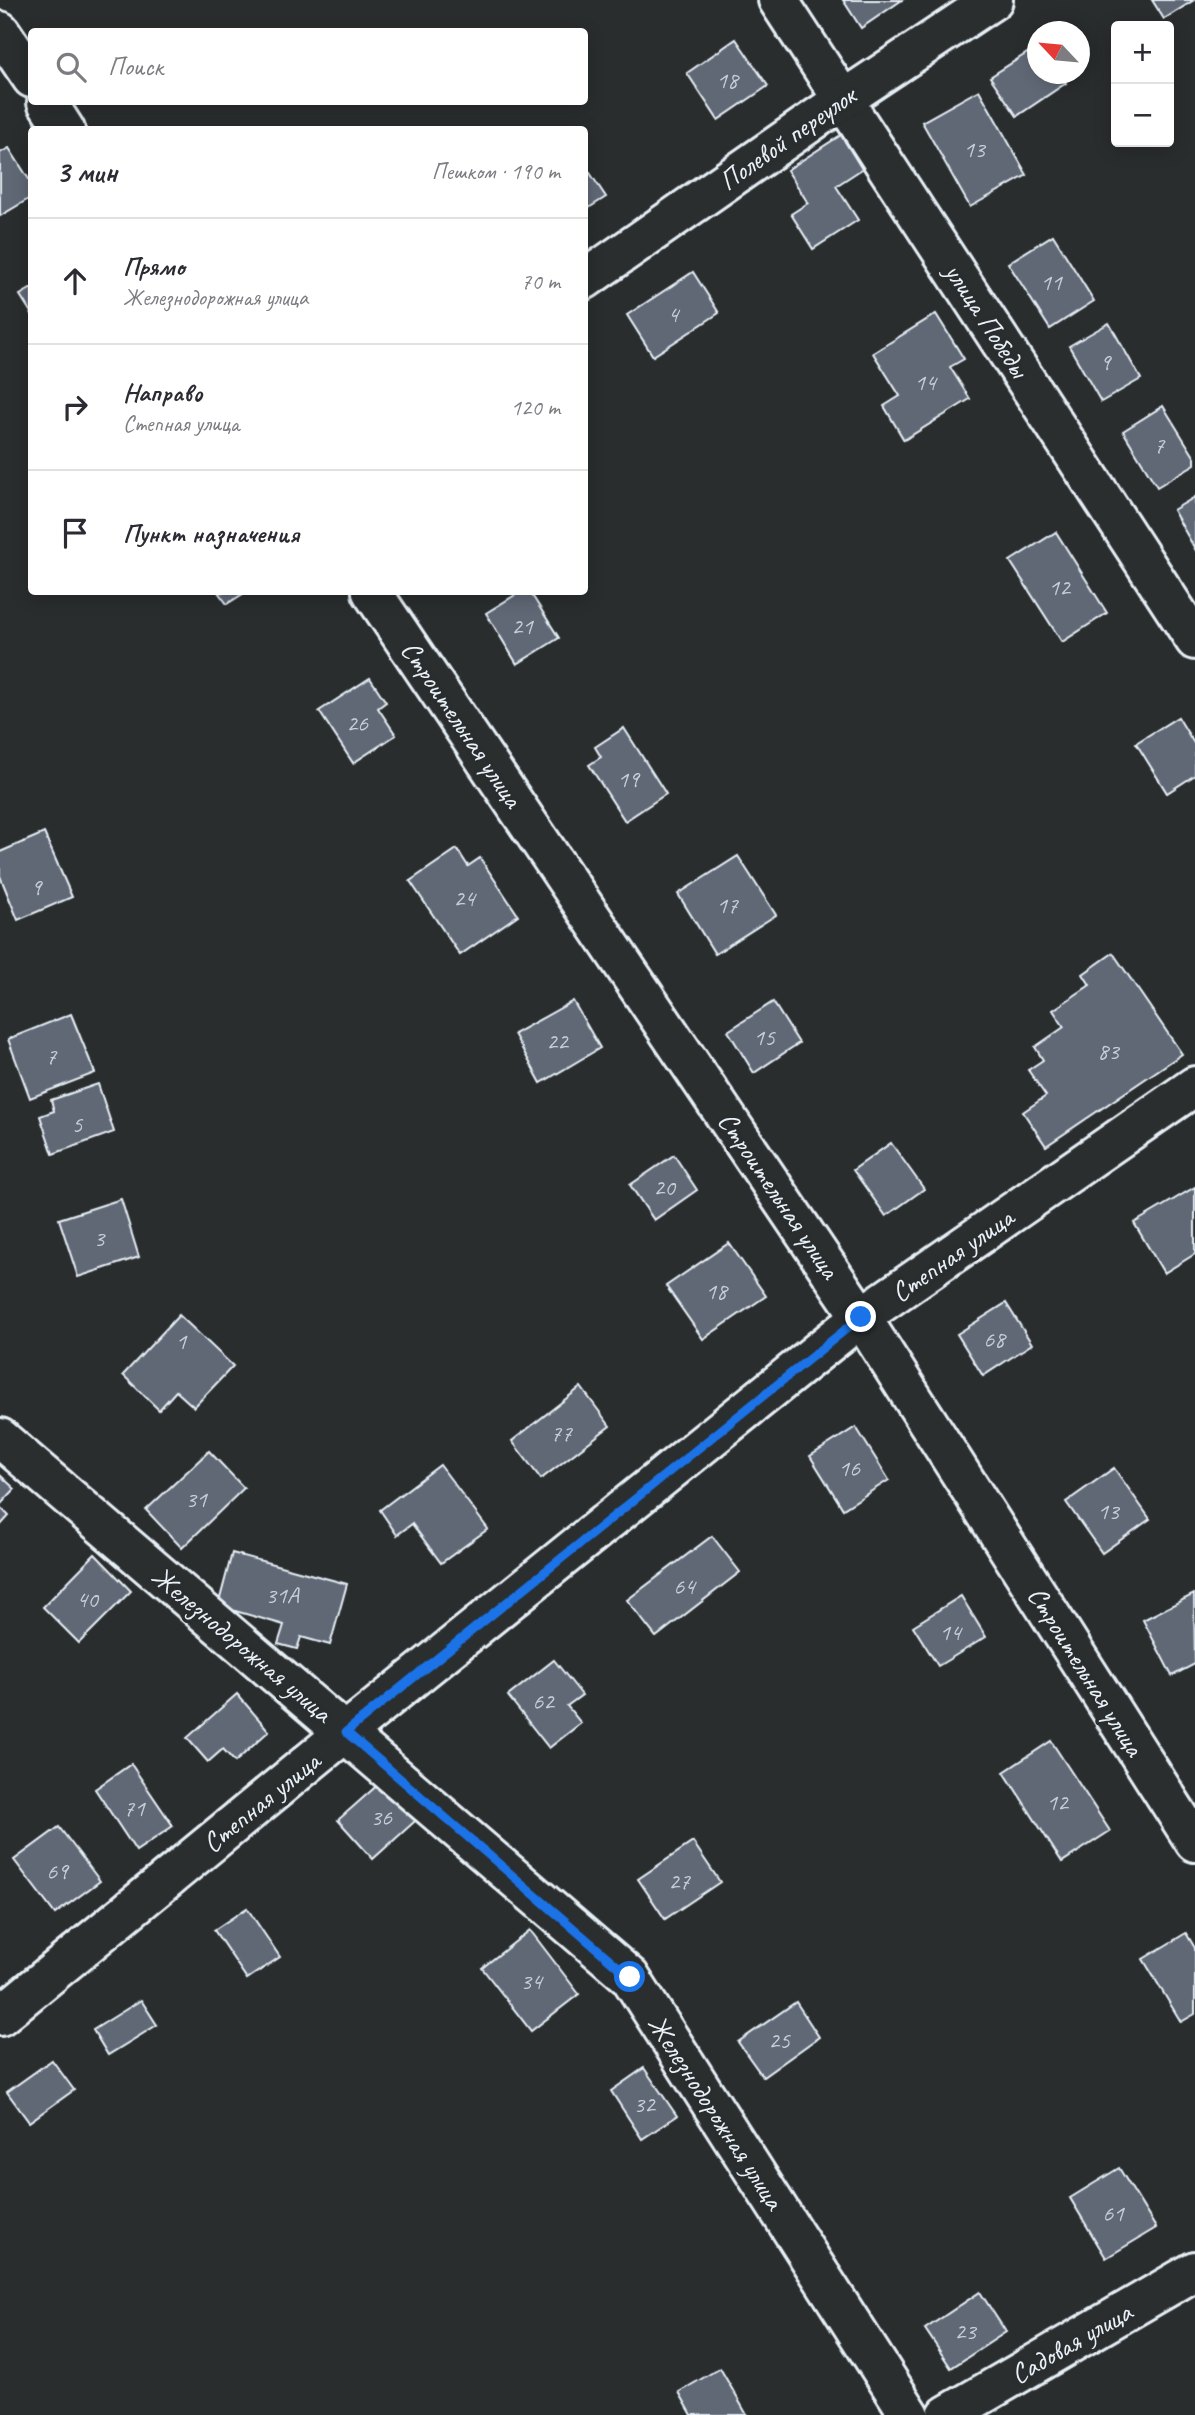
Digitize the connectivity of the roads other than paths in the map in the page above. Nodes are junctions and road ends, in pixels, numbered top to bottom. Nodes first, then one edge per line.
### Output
1 (778, 0) edge
2 (993, 0) edge
3 (0, 31) edge
4 (28, 72) edge
5 (844, 99) junction
6 (49, 105) edge
7 (62, 126) edge
8 (588, 277) edge
9 (374, 595) edge
10 (1195, 640) edge
11 (1195, 1086) edge
12 (861, 1317) junction
13 (0, 1437) edge
14 (346, 1732) junction
15 (1195, 1842) edge
16 (0, 2016) edge
17 (1195, 2271) edge
18 (910, 2415) edge
19 (947, 2415) edge

1 - 5 street, улица Победы
2 - 5 street, Полевой переулок
3 - 4 street
5 - 8 street, Полевой переулок
5 - 10 street, улица Победы
6 - 7 street
9 - 12 street, Строительная улица
11 - 12 street, Степная улица
12 - 14 street, Степная улица
12 - 15 street, Строительная улица
13 - 14 street, Железнодорожная улица
14 - 16 street, Степная улица
14 - 18 street, Железнодорожная улица
17 - 19 street, Садовая улица

